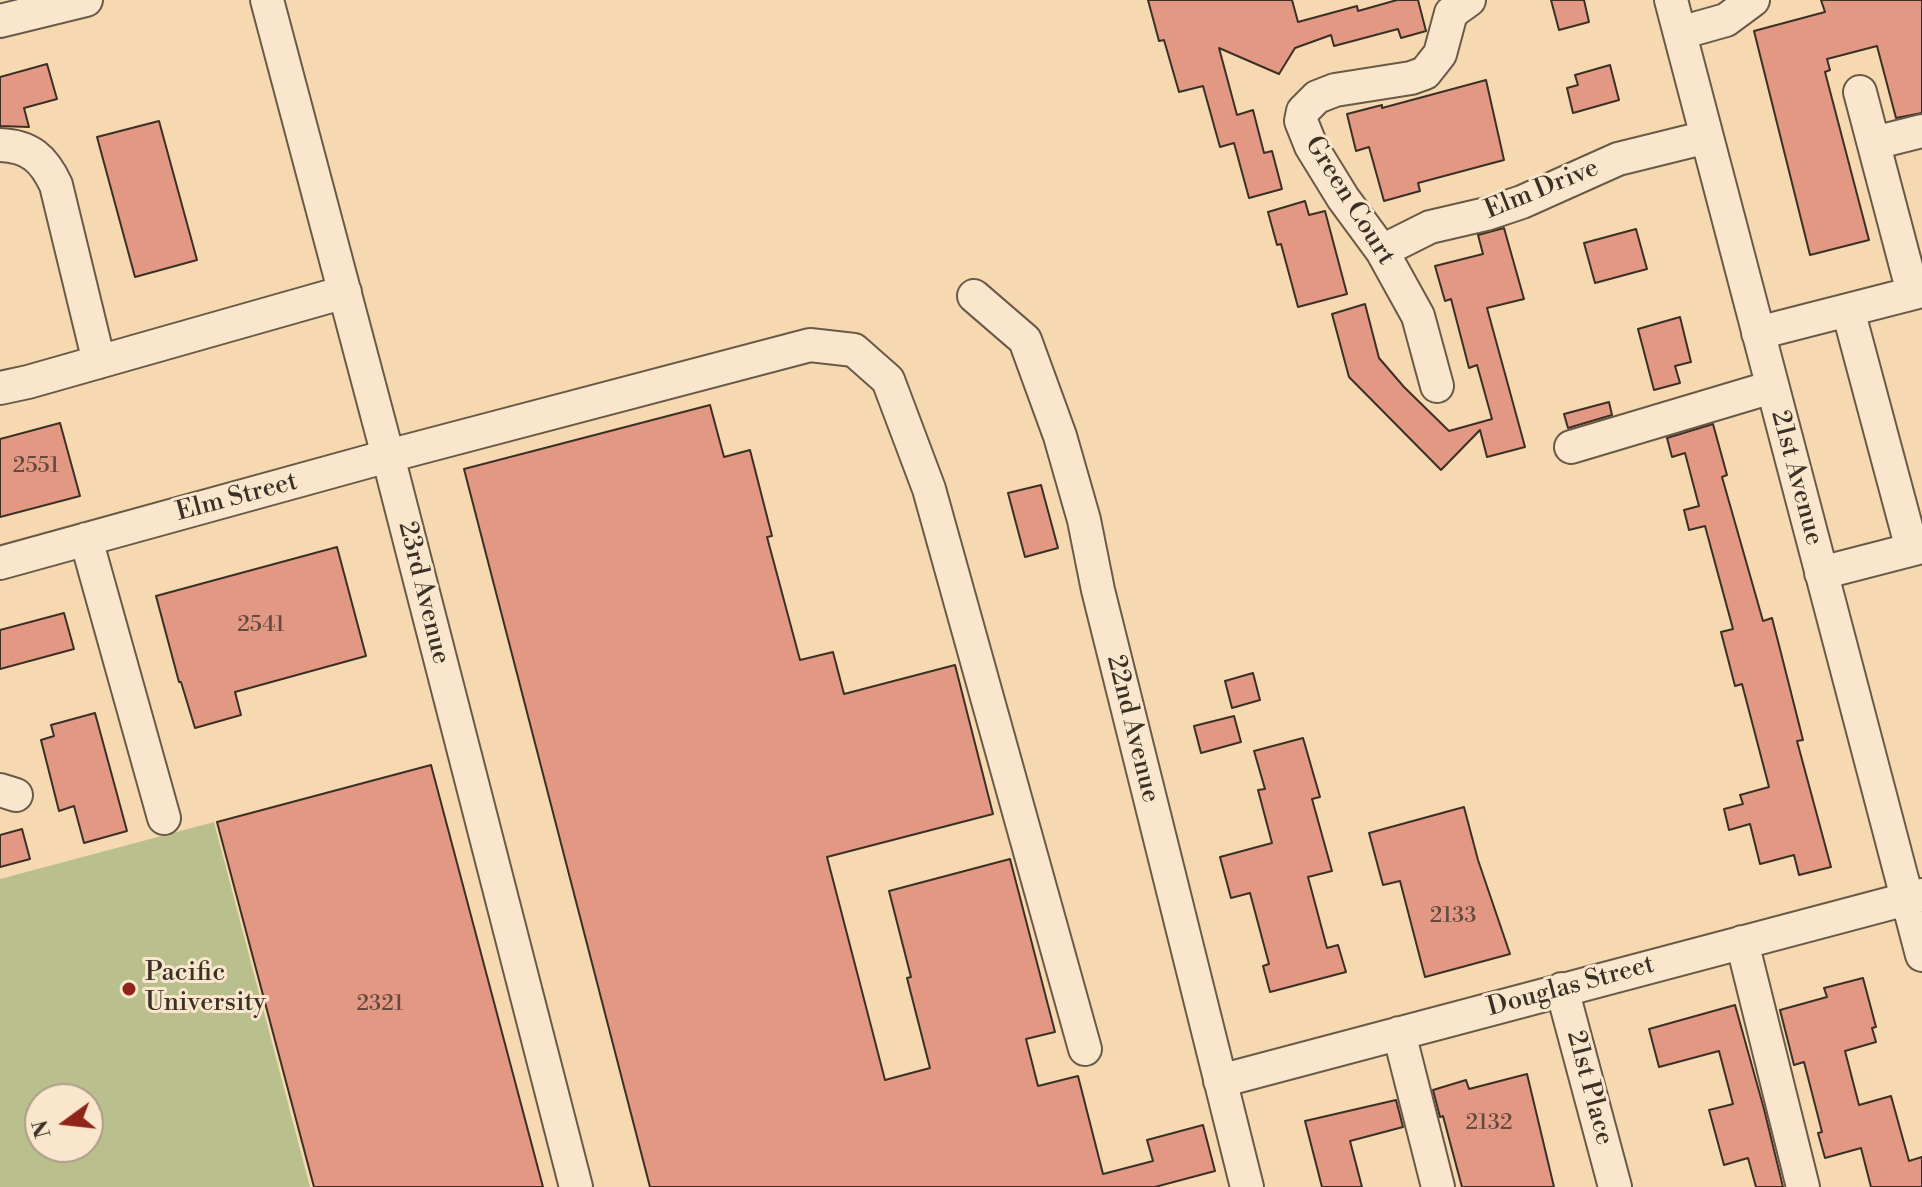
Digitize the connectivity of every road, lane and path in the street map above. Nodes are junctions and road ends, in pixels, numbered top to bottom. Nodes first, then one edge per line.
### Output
1 (86, 0) edge
2 (267, 0) edge
3 (1671, 0) edge
4 (1753, 0) edge
5 (1460, 6) edge
6 (0, 21) edge
7 (1680, 33) junction
8 (1860, 92) dead end
9 (1922, 131) edge
10 (1707, 137) junction
11 (1874, 143) junction
12 (0, 145) edge
13 (1382, 251) junction
14 (345, 292) junction
15 (1918, 292) edge
16 (974, 296) dead end
17 (1848, 310) junction
18 (1758, 333) junction
19 (99, 362) junction
20 (1437, 386) dead end
21 (1772, 387) junction
22 (0, 388) edge
23 (1571, 447) dead end
24 (388, 456) junction
25 (86, 539) junction
26 (1917, 548) edge
27 (0, 563) edge
28 (1821, 573) junction
29 (164, 818) dead end
30 (1914, 896) edge
31 (1742, 942) junction
32 (1922, 955) edge
33 (1562, 989) junction
34 (1399, 1033) junction
35 (1085, 1049) dead end
36 (1220, 1081) junction
37 (576, 1187) edge
38 (1247, 1187) edge
39 (1438, 1187) edge
40 (1615, 1187) edge
41 (1803, 1187) edge

1 - 6 street
2 - 14 street, 23rd Avenue
3 - 7 street, 21st Avenue
4 - 7 street
5 - 13 street, Green Court
7 - 10 street, 21st Avenue
8 - 11 street
9 - 11 street
10 - 13 street, Elm Drive
10 - 18 street, 21st Avenue
11 - 15 street
12 - 19 street
13 - 20 street, Green Court
14 - 19 street
14 - 24 street, 23rd Avenue
15 - 17 street
16 - 36 street, 22nd Avenue
17 - 18 street
17 - 26 street
18 - 21 street, 21st Avenue
19 - 22 street
21 - 23 street
21 - 28 street, 21st Avenue
24 - 25 street, Elm Street
24 - 35 street, Elm Street
24 - 37 street, 23rd Avenue
25 - 27 street, Elm Street
25 - 29 street
26 - 28 street
28 - 30 street, 21st Avenue
30 - 31 street, Douglas Street
30 - 32 street, 21st Avenue
31 - 33 street, Douglas Street
31 - 41 street
33 - 34 street, Douglas Street
33 - 40 street, 21st Place
34 - 36 street, Douglas Street
34 - 39 street
36 - 38 street, 22nd Avenue

